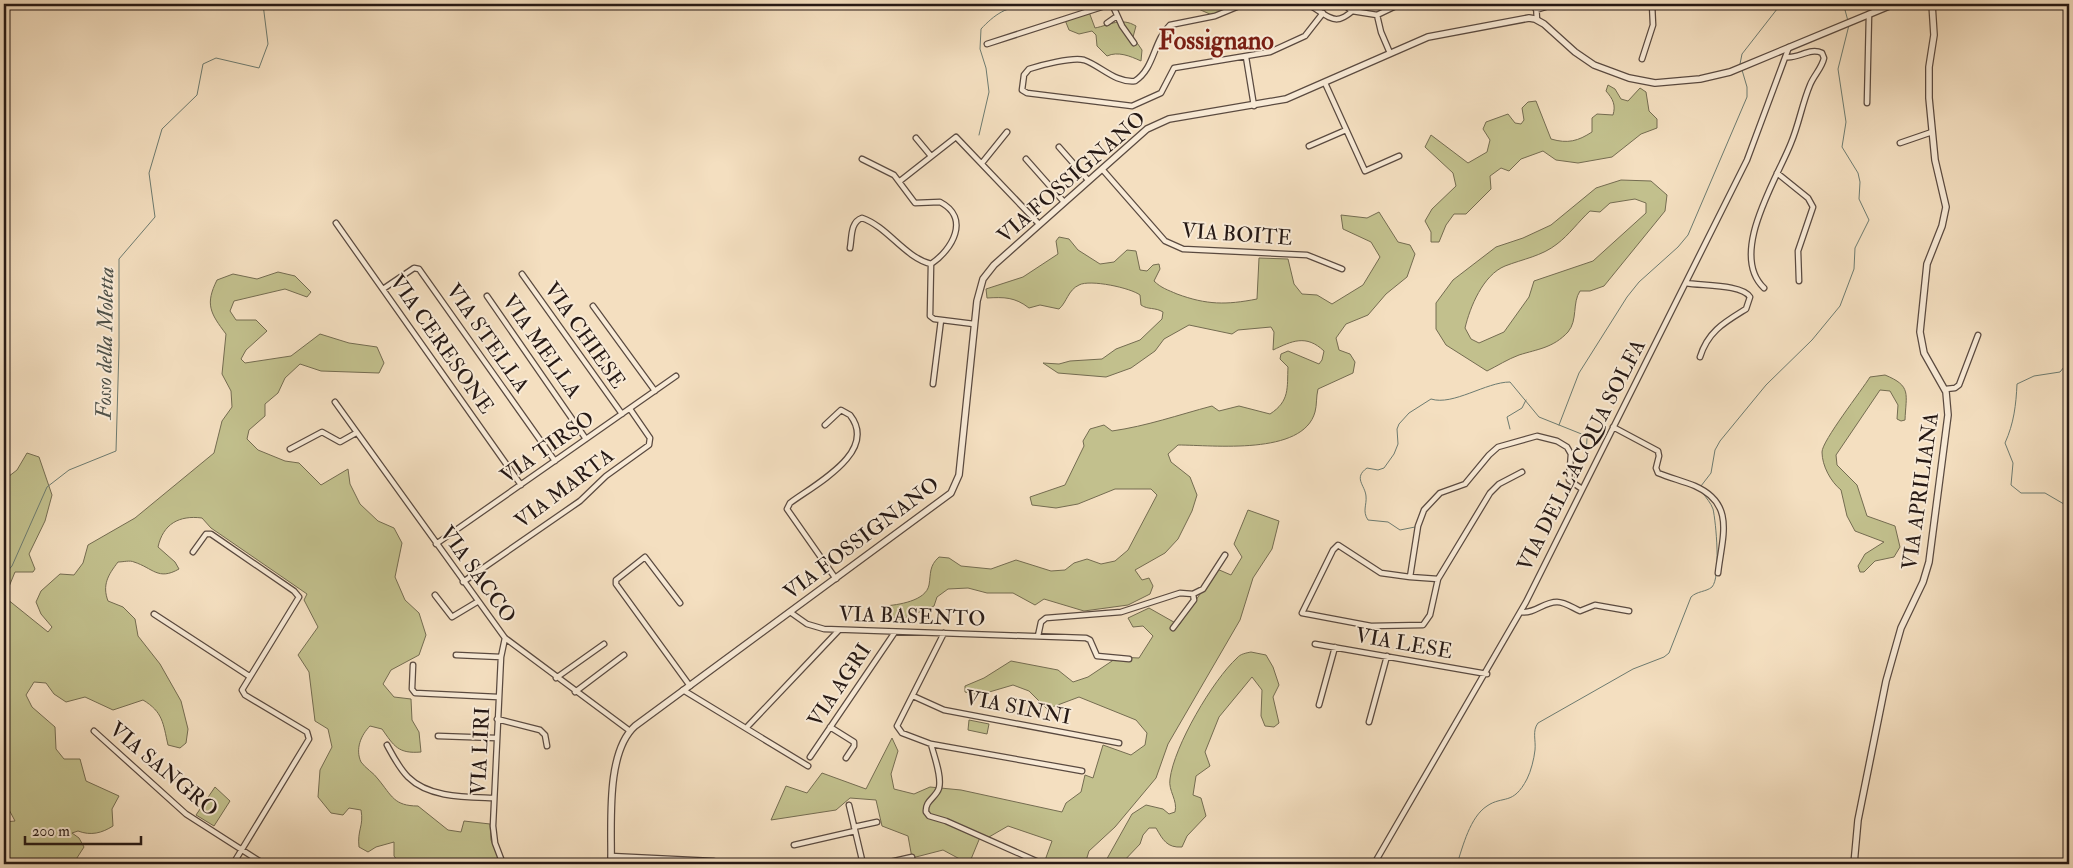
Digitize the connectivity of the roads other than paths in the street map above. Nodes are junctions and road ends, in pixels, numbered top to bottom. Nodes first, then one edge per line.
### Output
1 (1111, 4) edge
2 (1244, 4) edge
3 (1308, 4) edge
4 (1343, 4) edge
5 (1360, 4) edge
6 (1400, 4) edge
7 (1555, 4) edge
8 (1652, 4) edge
9 (1894, 4) edge
10 (1932, 4) edge
11 (1536, 7) edge
12 (1352, 11) junction
13 (1323, 13) junction
14 (1869, 14) junction
15 (1377, 15) junction
16 (1117, 16) junction
17 (1537, 20) junction
18 (1107, 24) dead end
19 (1134, 42) dead end
20 (987, 44) dead end
21 (1789, 47) junction
22 (1390, 53) junction
23 (1246, 57) junction
24 (1786, 57) junction
25 (1642, 59) dead end
26 (1325, 83) junction
27 (1867, 103) dead end
28 (1254, 106) junction
29 (1346, 130) junction
30 (1007, 132) dead end
31 (1932, 132) junction
32 (916, 138) dead end
33 (1900, 142) dead end
34 (1309, 146) dead end
35 (1059, 148) dead end
36 (931, 156) junction
37 (1399, 156) dead end
38 (862, 159) dead end
39 (1026, 159) dead end
40 (982, 164) junction
41 (1102, 168) junction
42 (1777, 173) junction
43 (1088, 180) junction
44 (900, 181) junction
45 (1064, 202) junction
46 (336, 223) dead end
47 (1040, 224) junction
48 (850, 248) dead end
49 (931, 264) junction
50 (1342, 269) dead end
51 (522, 274) dead end
52 (1799, 281) dead end
53 (1686, 283) junction
54 (1764, 288) dead end
55 (383, 289) junction
56 (487, 296) dead end
57 (593, 306) dead end
58 (941, 320) junction
59 (974, 324) junction
60 (1978, 335) dead end
61 (1700, 357) dead end
62 (676, 376) dead end
63 (933, 384) dead end
64 (1946, 389) junction
65 (655, 391) junction
66 (335, 402) dead end
67 (630, 409) junction
68 (622, 414) junction
69 (825, 425) dead end
70 (1613, 427) junction
71 (356, 433) junction
72 (586, 439) junction
73 (290, 449) dead end
74 (555, 461) junction
75 (1522, 472) dead end
76 (521, 485) junction
77 (1582, 489) junction
78 (436, 544) junction
79 (193, 552) dead end
80 (1225, 555) dead end
81 (1718, 574) dead end
82 (1410, 577) junction
83 (836, 579) junction
84 (1438, 579) junction
85 (463, 582) junction
86 (1193, 594) junction
87 (435, 595) dead end
88 (477, 602) junction
89 (680, 603) dead end
90 (1629, 611) dead end
91 (790, 612) junction
92 (1521, 612) junction
93 (154, 614) dead end
94 (1173, 628) dead end
95 (839, 630) junction
96 (894, 632) junction
97 (944, 633) junction
98 (1038, 636) junction
99 (504, 638) junction
100 (604, 644) dead end
101 (1315, 644) dead end
102 (1335, 647) junction
103 (624, 654) dead end
104 (456, 655) dead end
105 (1387, 656) junction
106 (500, 657) junction
107 (1128, 659) dead end
108 (413, 665) dead end
109 (1487, 674) junction
110 (249, 676) junction
111 (556, 678) junction
112 (690, 686) junction
113 (683, 690) junction
114 (574, 692) junction
115 (913, 696) junction
116 (498, 697) junction
117 (1319, 705) dead end
118 (497, 719) junction
119 (1368, 722) dead end
120 (748, 726) dead end
121 (830, 728) junction
122 (94, 731) dead end
123 (630, 731) junction
124 (438, 736) dead end
125 (496, 738) junction
126 (1119, 743) dead end
127 (931, 744) junction
128 (387, 745) dead end
129 (547, 746) dead end
130 (810, 757) dead end
131 (846, 758) dead end
132 (808, 766) dead end
133 (1082, 771) dead end
134 (493, 798) junction
135 (849, 805) dead end
136 (877, 822) dead end
137 (855, 829) junction
138 (794, 845) dead end
139 (242, 850) junction
140 (611, 856) junction
141 (912, 857) dead end
142 (690, 862) edge
143 (1030, 862) edge
144 (233, 864) edge
145 (264, 864) edge
146 (503, 864) edge
147 (611, 864) edge
148 (724, 864) edge
149 (863, 864) edge
150 (882, 864) edge
151 (1043, 864) edge
152 (1374, 864) edge
153 (1854, 864) edge

1 - 16 street
1 - 20 street
2 - 23 street
3 - 13 street
4 - 12 street
5 - 12 street
6 - 15 street
7 - 11 street
8 - 25 street
9 - 14 street
10 - 31 street, VIA APRILIANA
11 - 17 street
12 - 13 street
12 - 15 street
13 - 23 street
14 - 21 street
14 - 27 street
15 - 22 street
16 - 18 street
16 - 19 street
17 - 21 street
17 - 22 street, VIA FOSSIGNANO
21 - 24 street, VIA DELL'ACQUA SOLFA
22 - 26 street, VIA FOSSIGNANO
23 - 28 street
24 - 42 street
24 - 53 street, VIA DELL'ACQUA SOLFA
26 - 28 street, VIA FOSSIGNANO
26 - 29 street
28 - 41 street, VIA FOSSIGNANO
29 - 34 street
29 - 37 street
30 - 40 street
31 - 33 street
31 - 64 street, VIA APRILIANA
32 - 36 street
35 - 43 street
36 - 40 street
36 - 44 street
38 - 44 street
39 - 45 street
40 - 47 street
41 - 43 street, VIA FOSSIGNANO
41 - 50 street, VIA BOITE
42 - 52 street
42 - 54 street
43 - 45 street, VIA FOSSIGNANO
44 - 49 street
45 - 47 street, VIA FOSSIGNANO
46 - 55 street, VIA CERESONE
47 - 59 street, VIA FOSSIGNANO
48 - 49 street
49 - 58 street
51 - 68 street, VIA CHIESE
53 - 61 street
53 - 70 street, VIA DELL'ACQUA SOLFA
55 - 74 street, VIA STELLA
55 - 76 street, VIA CERESONE
56 - 72 street, VIA MELLA
57 - 65 street
58 - 59 street
58 - 63 street
59 - 83 street, VIA FOSSIGNANO
60 - 64 street
62 - 65 street, VIA TIRSO
64 - 153 street, VIA APRILIANA
65 - 67 street, VIA TIRSO
66 - 71 street, VIA SACCO
67 - 68 street, VIA TIRSO
67 - 85 street, VIA MARTA
68 - 72 street, VIA TIRSO
69 - 83 street
70 - 77 street, VIA DELL'ACQUA SOLFA
70 - 81 street
71 - 73 street
71 - 78 street, VIA SACCO
72 - 74 street, VIA TIRSO
74 - 76 street, VIA TIRSO
75 - 84 street
76 - 78 street, VIA TIRSO
77 - 82 street
77 - 92 street, VIA DELL'ACQUA SOLFA
78 - 85 street, VIA SACCO
79 - 110 street
80 - 86 street
82 - 84 street
82 - 84 street
83 - 91 street, VIA FOSSIGNANO
85 - 88 street, VIA SACCO
86 - 94 street
86 - 98 street
87 - 88 street
88 - 99 street, VIA SACCO
89 - 112 street
90 - 92 street
91 - 95 street, VIA BASENTO
91 - 112 street, VIA FOSSIGNANO
92 - 109 street, VIA DELL'ACQUA SOLFA
93 - 110 street
95 - 96 street, VIA BASENTO
95 - 120 street
96 - 97 street, VIA BASENTO
96 - 121 street, VIA AGRI
97 - 98 street, VIA BASENTO
97 - 115 street
98 - 107 street, VIA BASENTO
99 - 106 street, VIA LIRI
99 - 111 street, VIA SACCO
100 - 111 street
101 - 102 street, VIA LESE
102 - 105 street, VIA LESE
102 - 117 street
103 - 114 street
104 - 106 street
105 - 109 street, VIA LESE
105 - 119 street
106 - 116 street, VIA LIRI
108 - 116 street
109 - 152 street, VIA DELL'ACQUA SOLFA
110 - 139 street
111 - 114 street, VIA SACCO
112 - 113 street, VIA FOSSIGNANO
113 - 123 street, VIA FOSSIGNANO
113 - 132 street
114 - 123 street, VIA SACCO
115 - 126 street, VIA SINNI
115 - 127 street
116 - 118 street, VIA LIRI
118 - 125 street, VIA LIRI
118 - 129 street
121 - 130 street, VIA AGRI
121 - 131 street
122 - 139 street, VIA SANGRO
123 - 140 street, VIA FOSSIGNANO
124 - 125 street
125 - 134 street, VIA LIRI
127 - 133 street
127 - 143 street
128 - 134 street
134 - 146 street, VIA LIRI
135 - 137 street
136 - 137 street
137 - 138 street
137 - 149 street
139 - 144 street
139 - 145 street, VIA SANGRO
140 - 142 street
140 - 147 street, VIA FOSSIGNANO
141 - 150 street
142 - 148 street
143 - 151 street

